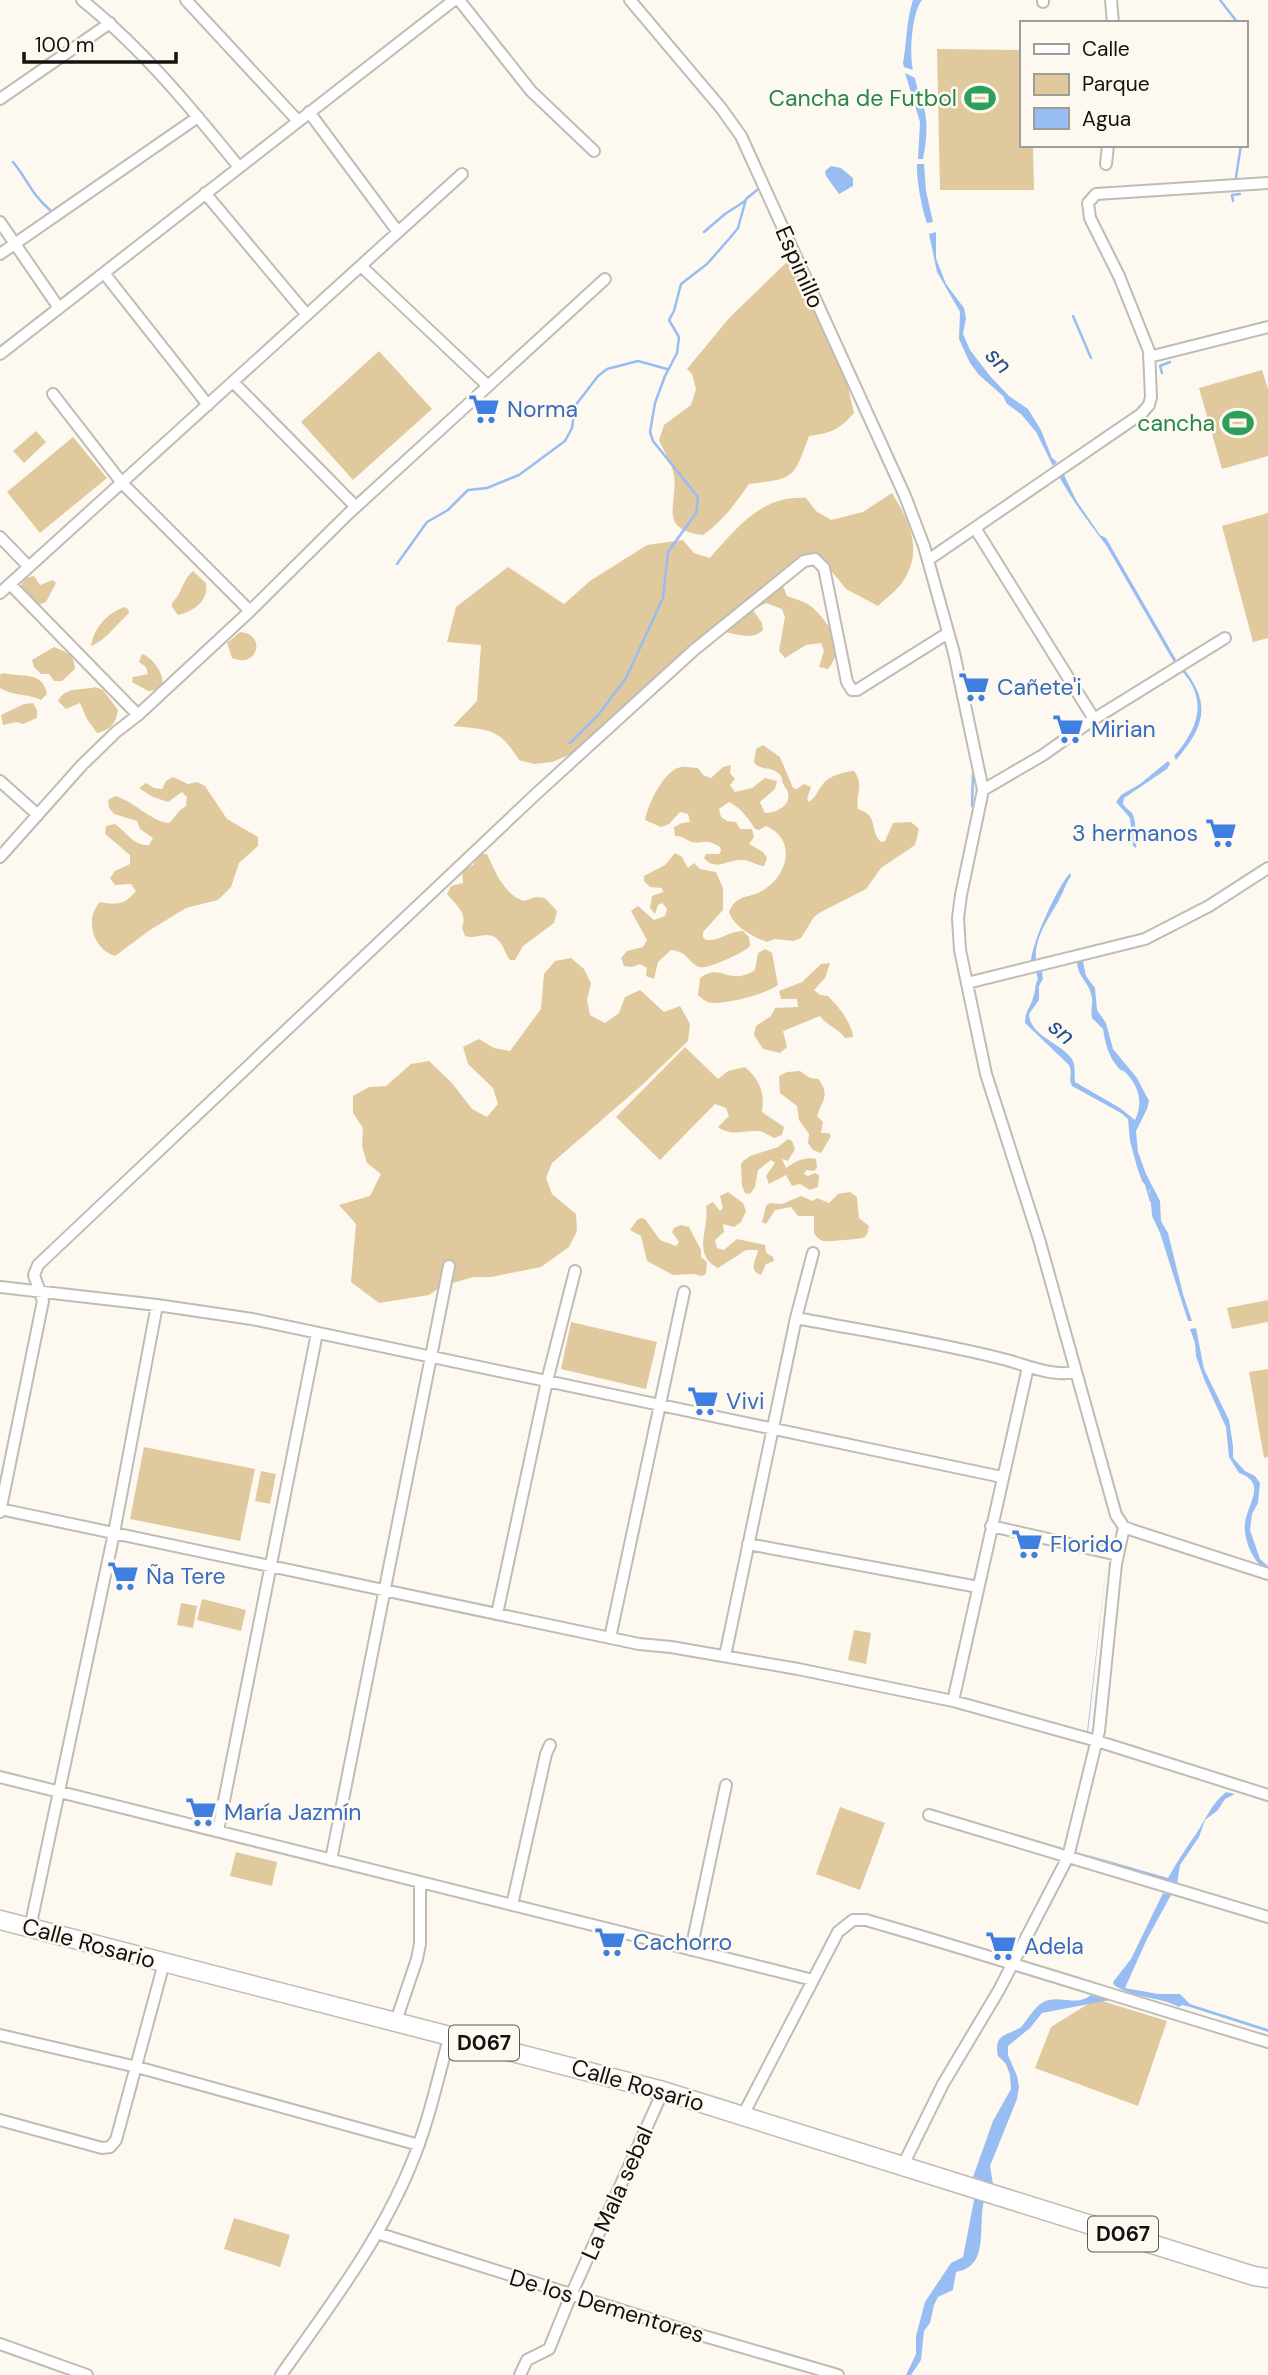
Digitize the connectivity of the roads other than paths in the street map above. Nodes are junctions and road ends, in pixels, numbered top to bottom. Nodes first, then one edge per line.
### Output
1 (82, 0) edge
2 (186, 0) edge
3 (456, 0) edge
4 (630, 0) edge
5 (1111, 0) edge
6 (1113, 21) edge
7 (110, 23) junction
8 (0, 99) edge
9 (309, 112) junction
10 (198, 117) junction
11 (298, 121) junction
12 (1108, 147) edge
13 (594, 151) dead end
14 (1106, 164) dead end
15 (239, 167) junction
16 (462, 174) dead end
17 (1268, 183) edge
18 (205, 193) junction
19 (0, 222) edge
20 (398, 232) junction
21 (15, 244) junction
22 (0, 254) edge
23 (361, 265) junction
24 (104, 273) junction
25 (605, 279) dead end
26 (59, 308) junction
27 (307, 315) junction
28 (1259, 330) edge
29 (0, 354) edge
30 (1149, 357) junction
31 (233, 382) junction
32 (487, 385) junction
33 (54, 394) dead end
34 (208, 405) junction
35 (122, 483) junction
36 (356, 507) junction
37 (975, 528) junction
38 (0, 537) edge
39 (928, 560) junction
40 (29, 567) junction
41 (10, 584) junction
42 (0, 593) edge
43 (250, 611) junction
44 (948, 634) junction
45 (1224, 638) dead end
46 (138, 715) junction
47 (1094, 719) junction
48 (0, 781) edge
49 (983, 790) junction
50 (38, 815) junction
51 (0, 858) edge
52 (1268, 868) edge
53 (967, 983) junction
54 (813, 1253) dead end
55 (450, 1266) dead end
56 (575, 1271) dead end
57 (0, 1287) edge
58 (41, 1291) junction
59 (684, 1292) dead end
60 (157, 1305) junction
61 (796, 1318) junction
62 (317, 1333) junction
63 (432, 1357) junction
64 (1028, 1367) junction
65 (1076, 1372) junction
66 (547, 1381) junction
67 (661, 1405) junction
68 (772, 1429) junction
69 (1002, 1477) junction
70 (0, 1510) edge
71 (991, 1526) junction
72 (1124, 1527) junction
73 (114, 1533) junction
74 (748, 1544) junction
75 (1118, 1555) junction
76 (271, 1566) junction
77 (1268, 1574) edge
78 (978, 1587) junction
79 (385, 1590) junction
80 (497, 1614) junction
81 (610, 1637) junction
82 (725, 1656) junction
83 (953, 1701) junction
84 (1097, 1741) junction
85 (550, 1745) dead end
86 (0, 1777) edge
87 (726, 1785) dead end
88 (60, 1792) junction
89 (1268, 1795) edge
90 (929, 1815) dead end
91 (218, 1832) junction
92 (1068, 1857) junction
93 (331, 1860) junction
94 (420, 1882) junction
95 (512, 1905) junction
96 (1268, 1917) edge
97 (0, 1920) edge
98 (30, 1928) junction
99 (691, 1950) junction
100 (1013, 1962) junction
101 (164, 1963) junction
102 (813, 1980) junction
103 (396, 2021) junction
104 (450, 2034) junction
105 (0, 2035) edge
106 (1268, 2042) edge
107 (137, 2067) junction
108 (663, 2091) junction
109 (743, 2115) junction
110 (0, 2120) edge
111 (419, 2145) junction
112 (903, 2165) junction
113 (377, 2233) junction
114 (1268, 2278) edge
115 (571, 2295) junction
116 (0, 2344) edge
117 (87, 2375) edge
118 (281, 2375) edge
119 (520, 2375) edge
120 (838, 2375) edge

1 - 7 street
2 - 11 street
3 - 9 street
3 - 13 street
4 - 39 street, Espinillo
5 - 6 street
7 - 8 street
7 - 10 street
9 - 11 street
9 - 20 street
10 - 15 street
10 - 21 street
11 - 15 street
12 - 14 street
15 - 18 street
16 - 20 street
17 - 30 street
18 - 24 street
18 - 27 street
19 - 21 street
20 - 23 street
21 - 22 street
21 - 26 street
23 - 27 street
23 - 32 street
24 - 26 street
24 - 34 street
25 - 32 street
26 - 29 street
27 - 31 street
28 - 30 street
30 - 37 street
31 - 34 street
31 - 36 street
32 - 36 street
33 - 35 street
34 - 35 street
35 - 40 street
35 - 43 street
36 - 43 street
37 - 39 street
37 - 47 street
38 - 40 street
39 - 44 street, Espinillo
40 - 41 street
41 - 42 street
41 - 46 street
43 - 46 street
44 - 49 street, Espinillo
44 - 58 street
45 - 47 street
46 - 50 street
47 - 49 street
48 - 50 street
49 - 53 street
50 - 51 street
52 - 53 street
53 - 65 street
54 - 61 street
55 - 63 street
56 - 66 street
57 - 58 street
58 - 60 street
58 - 70 street
59 - 67 street
60 - 62 street
60 - 73 street
61 - 64 street
61 - 68 street
62 - 63 street
62 - 76 street
63 - 66 street
63 - 79 street
64 - 65 street
64 - 69 street
65 - 72 street
66 - 67 street
66 - 80 street
67 - 68 street
67 - 81 street
68 - 69 street
68 - 74 street
69 - 71 street
70 - 73 street
71 - 75 street
71 - 78 street
72 - 75 street
72 - 77 street
73 - 76 street
73 - 88 street
74 - 78 street
74 - 82 street
75 - 84 street
76 - 79 street
76 - 91 street
78 - 83 street
79 - 80 street
79 - 93 street
80 - 81 street
81 - 82 street
82 - 83 street
83 - 84 street
84 - 89 street
84 - 92 street
85 - 95 street
86 - 88 street
87 - 99 street
88 - 91 street
88 - 98 street
90 - 92 street
91 - 93 street
92 - 96 street
92 - 100 street
93 - 94 street
94 - 95 street
94 - 103 street
95 - 99 street
97 - 98 main road, Calle Rosario / D067
98 - 101 main road, Calle Rosario / D067
99 - 102 street
100 - 102 street
100 - 106 street
100 - 112 street
101 - 103 main road, Calle Rosario / D067
101 - 107 street
102 - 109 street
103 - 104 main road, Calle Rosario / D067
104 - 108 main road, Calle Rosario / D067
104 - 111 street
105 - 107 street
107 - 110 street
107 - 111 street
108 - 109 main road, Calle Rosario / D067
108 - 115 street, La Mala sebal
109 - 112 main road, Calle Rosario / D067
111 - 113 street
112 - 114 main road, Calle Rosario / D067
113 - 115 street, De los Dementores
113 - 118 street
115 - 119 street, La Mala sebal
115 - 120 street, De los Dementores
116 - 117 street

